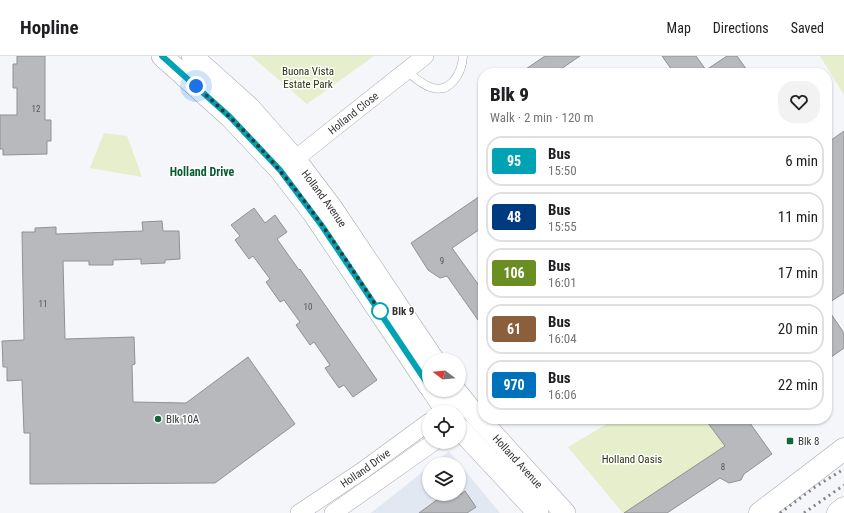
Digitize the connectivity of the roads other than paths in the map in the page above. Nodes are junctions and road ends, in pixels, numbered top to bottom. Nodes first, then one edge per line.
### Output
1 (162, 56) edge
2 (192, 56) edge
3 (463, 56) edge
4 (423, 57) edge
5 (406, 71) junction
6 (288, 165) junction
7 (356, 260) junction
8 (429, 353) edge
9 (422, 374) edge
10 (439, 397) edge
11 (446, 405) edge
12 (466, 423) edge
13 (422, 430) edge
14 (466, 436) edge
15 (424, 449) edge
16 (844, 449) edge
17 (844, 508) edge
18 (299, 513) edge
19 (334, 513) edge
20 (538, 513) edge
21 (566, 513) edge
22 (760, 513) edge
23 (838, 513) edge

1 - 6 street, Holland Avenue
2 - 6 street, Holland Avenue
3 - 5 lane
4 - 5 street, Holland Close
5 - 6 street, Holland Close
6 - 7 street, Holland Avenue
7 - 8 street, Holland Avenue
7 - 9 street, Holland Avenue
10 - 11 street, Holland Avenue
12 - 21 street, Holland Avenue
13 - 18 street, Holland Drive
14 - 20 street, Holland Avenue
15 - 19 street, Holland Drive
16 - 22 main road
17 - 23 main road

